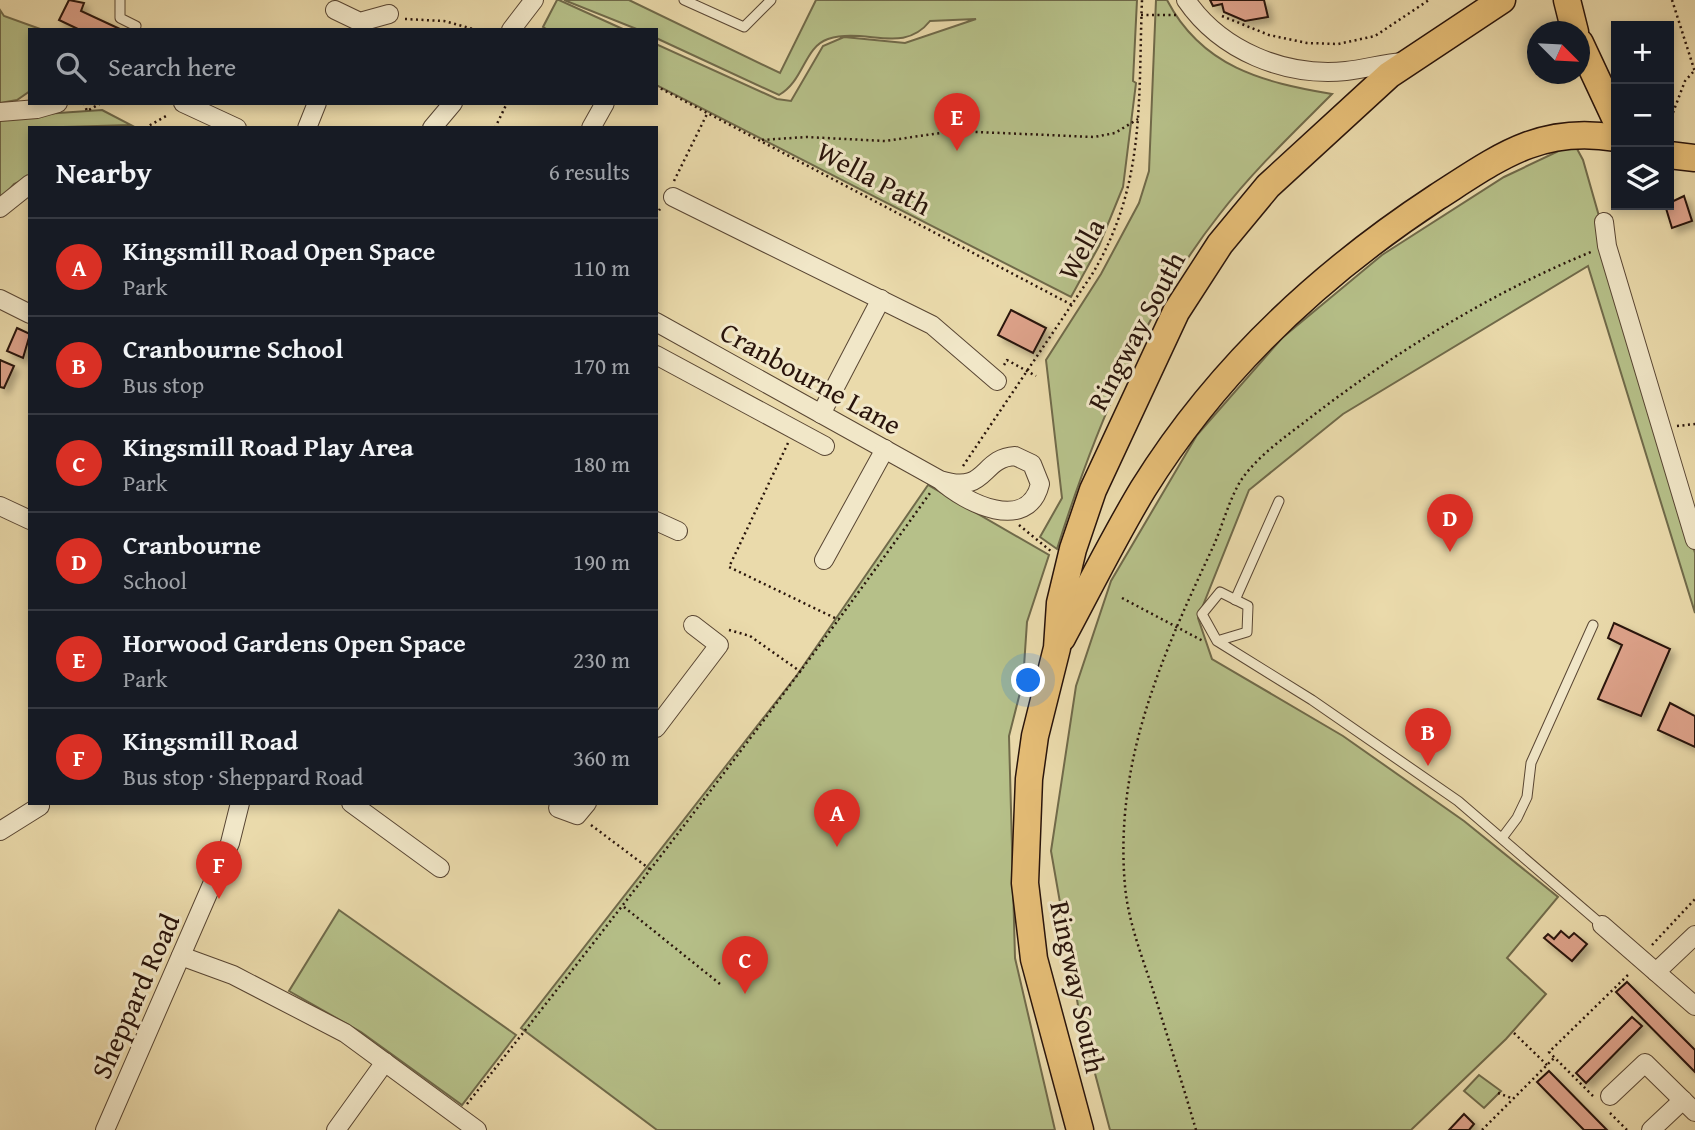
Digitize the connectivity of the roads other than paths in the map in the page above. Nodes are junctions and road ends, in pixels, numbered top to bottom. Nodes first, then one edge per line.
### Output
1 (120, 0) edge
2 (534, 0) edge
3 (684, 0) edge
4 (771, 0) edge
5 (1502, 0) edge
6 (1567, 0) edge
7 (1185, 7) edge
8 (335, 10) dead end
9 (397, 17) road end
10 (1572, 21) edge
11 (358, 26) edge
12 (136, 28) edge
13 (513, 28) edge
14 (1408, 62) junction
15 (1590, 64) edge
16 (51, 105) edge
17 (185, 105) edge
18 (316, 105) edge
19 (451, 105) edge
20 (604, 105) edge
21 (1611, 109) edge
22 (0, 112) edge
23 (200, 120) edge
24 (228, 126) edge
25 (308, 126) edge
26 (434, 126) edge
27 (592, 126) edge
28 (1611, 138) edge
29 (1674, 156) edge
30 (1695, 158) edge
31 (28, 186) edge
32 (669, 195) road end
33 (0, 208) edge
34 (1604, 222) dead end
35 (0, 299) edge
36 (881, 299) junction
37 (28, 313) edge
38 (658, 324) edge
39 (658, 356) edge
40 (997, 381) dead end
41 (821, 414) junction
42 (825, 446) dead end
43 (885, 449) junction
44 (937, 484) junction
45 (1279, 501) dead end
46 (0, 506) edge
47 (28, 519) edge
48 (658, 522) edge
49 (678, 531) dead end
50 (1695, 540) edge
51 (824, 560) dead end
52 (1235, 600) junction
53 (693, 625) dead end
54 (1593, 625) dead end
55 (1217, 641) junction
56 (1057, 648) junction
57 (660, 718) edge
58 (240, 805) edge
59 (354, 805) edge
60 (40, 806) dead end
61 (558, 808) dead end
62 (582, 809) edge
63 (0, 831) edge
64 (1502, 838) junction
65 (440, 867) dead end
66 (1602, 925) joint
67 (1695, 935) edge
68 (181, 956) junction
69 (1656, 972) junction
70 (1695, 1006) edge
71 (385, 1062) junction
72 (1606, 1103) road end
73 (1689, 1106) edge
74 (105, 1130) edge
75 (336, 1130) edge
76 (477, 1130) edge
77 (1080, 1130) edge
78 (1651, 1130) edge

1 - 12 lane
2 - 13 street
3 - 4 lane
5 - 14 main road, Ringway South
6 - 10 main road
7 - 14 street
8 - 11 street
9 - 11 street
14 - 56 main road, Ringway South
15 - 21 main road
16 - 22 street
17 - 23 street
18 - 25 street
19 - 26 street
20 - 27 street
23 - 24 street
28 - 56 main road, Ringway South
29 - 30 main road
31 - 33 street
32 - 36 street
34 - 50 street
35 - 37 street
36 - 40 street
36 - 41 street
38 - 41 street, Cranbourne Lane
39 - 42 street, Cranbourne Lane
41 - 43 street, Cranbourne Lane
43 - 44 street, Cranbourne Lane
43 - 51 street
44 - 44 street, Cranbourne Lane
45 - 52 lane
46 - 47 street
48 - 49 street
52 - 55 lane
52 - 55 lane
53 - 57 street
54 - 64 lane
55 - 64 lane
56 - 77 main road, Ringway South
58 - 68 street, Sheppard Road
59 - 65 street
60 - 63 street
61 - 62 street
64 - 66 lane
66 - 69 street
67 - 69 street
68 - 71 street
68 - 74 street, Sheppard Road
69 - 70 street
71 - 75 street
71 - 76 street
72 - 73 street
73 - 78 street

